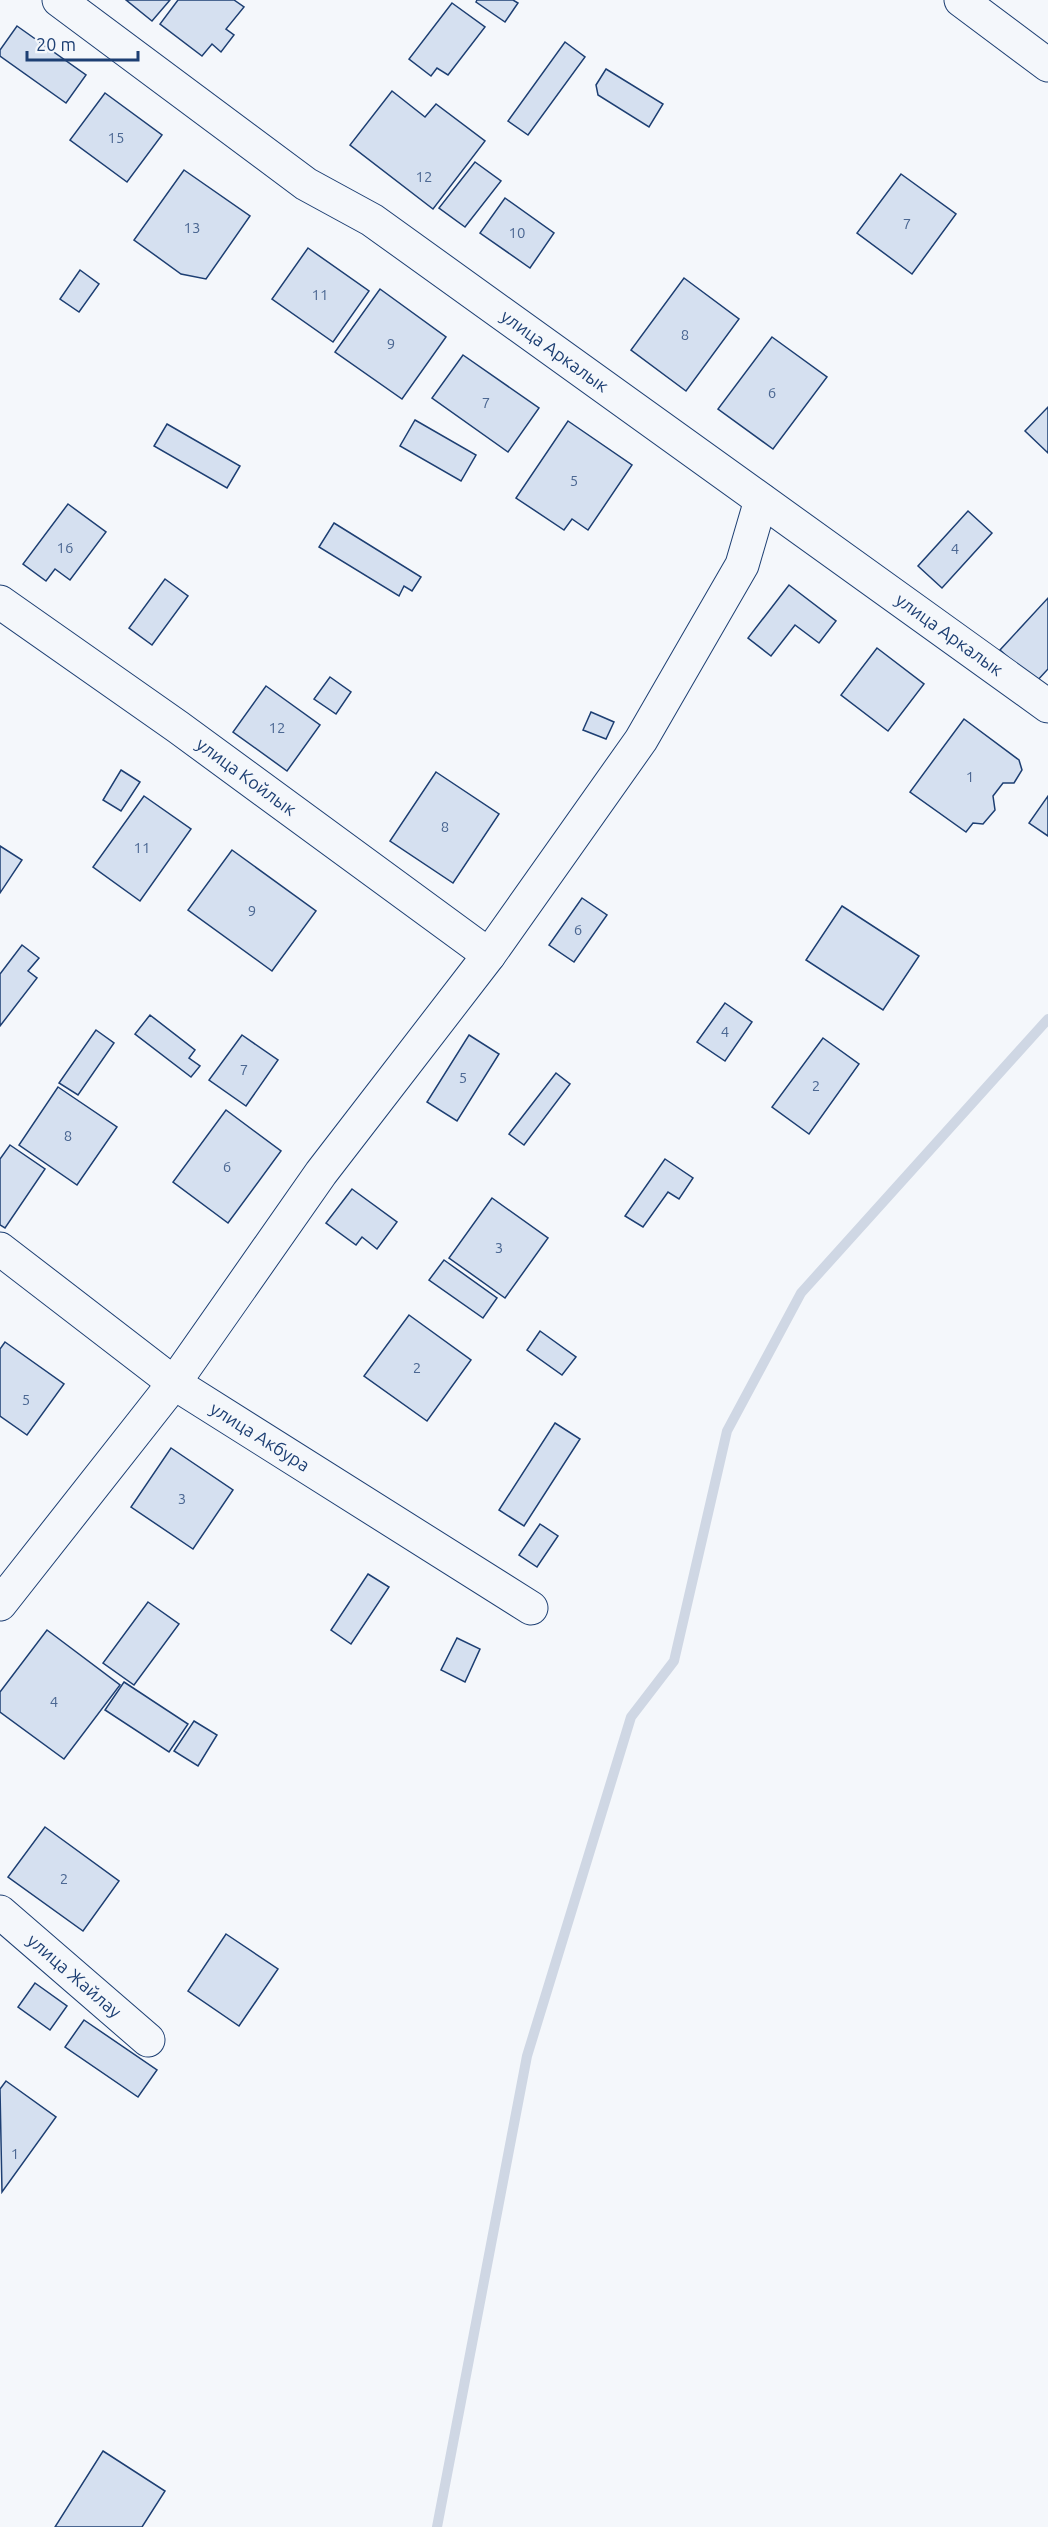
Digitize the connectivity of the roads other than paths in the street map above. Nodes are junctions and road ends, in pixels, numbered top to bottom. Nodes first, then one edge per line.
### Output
1 (59, 0) edge
2 (961, 0) edge
3 (1048, 64) edge
4 (761, 500) junction
5 (0, 602) edge
6 (1048, 706) edge
7 (489, 955) junction
8 (0, 1249) edge
9 (174, 1383) junction
10 (0, 1604) edge
11 (531, 1608) dead end
12 (0, 1912) edge
13 (148, 2040) dead end

1 - 4 street, улица Аркалык
2 - 3 street
4 - 6 street, улица Аркалык
4 - 7 street
5 - 7 street, улица Койлык
7 - 9 street
8 - 9 street, улица Акбура
9 - 10 street
9 - 11 street, улица Акбура
12 - 13 street, улица Жайлау

